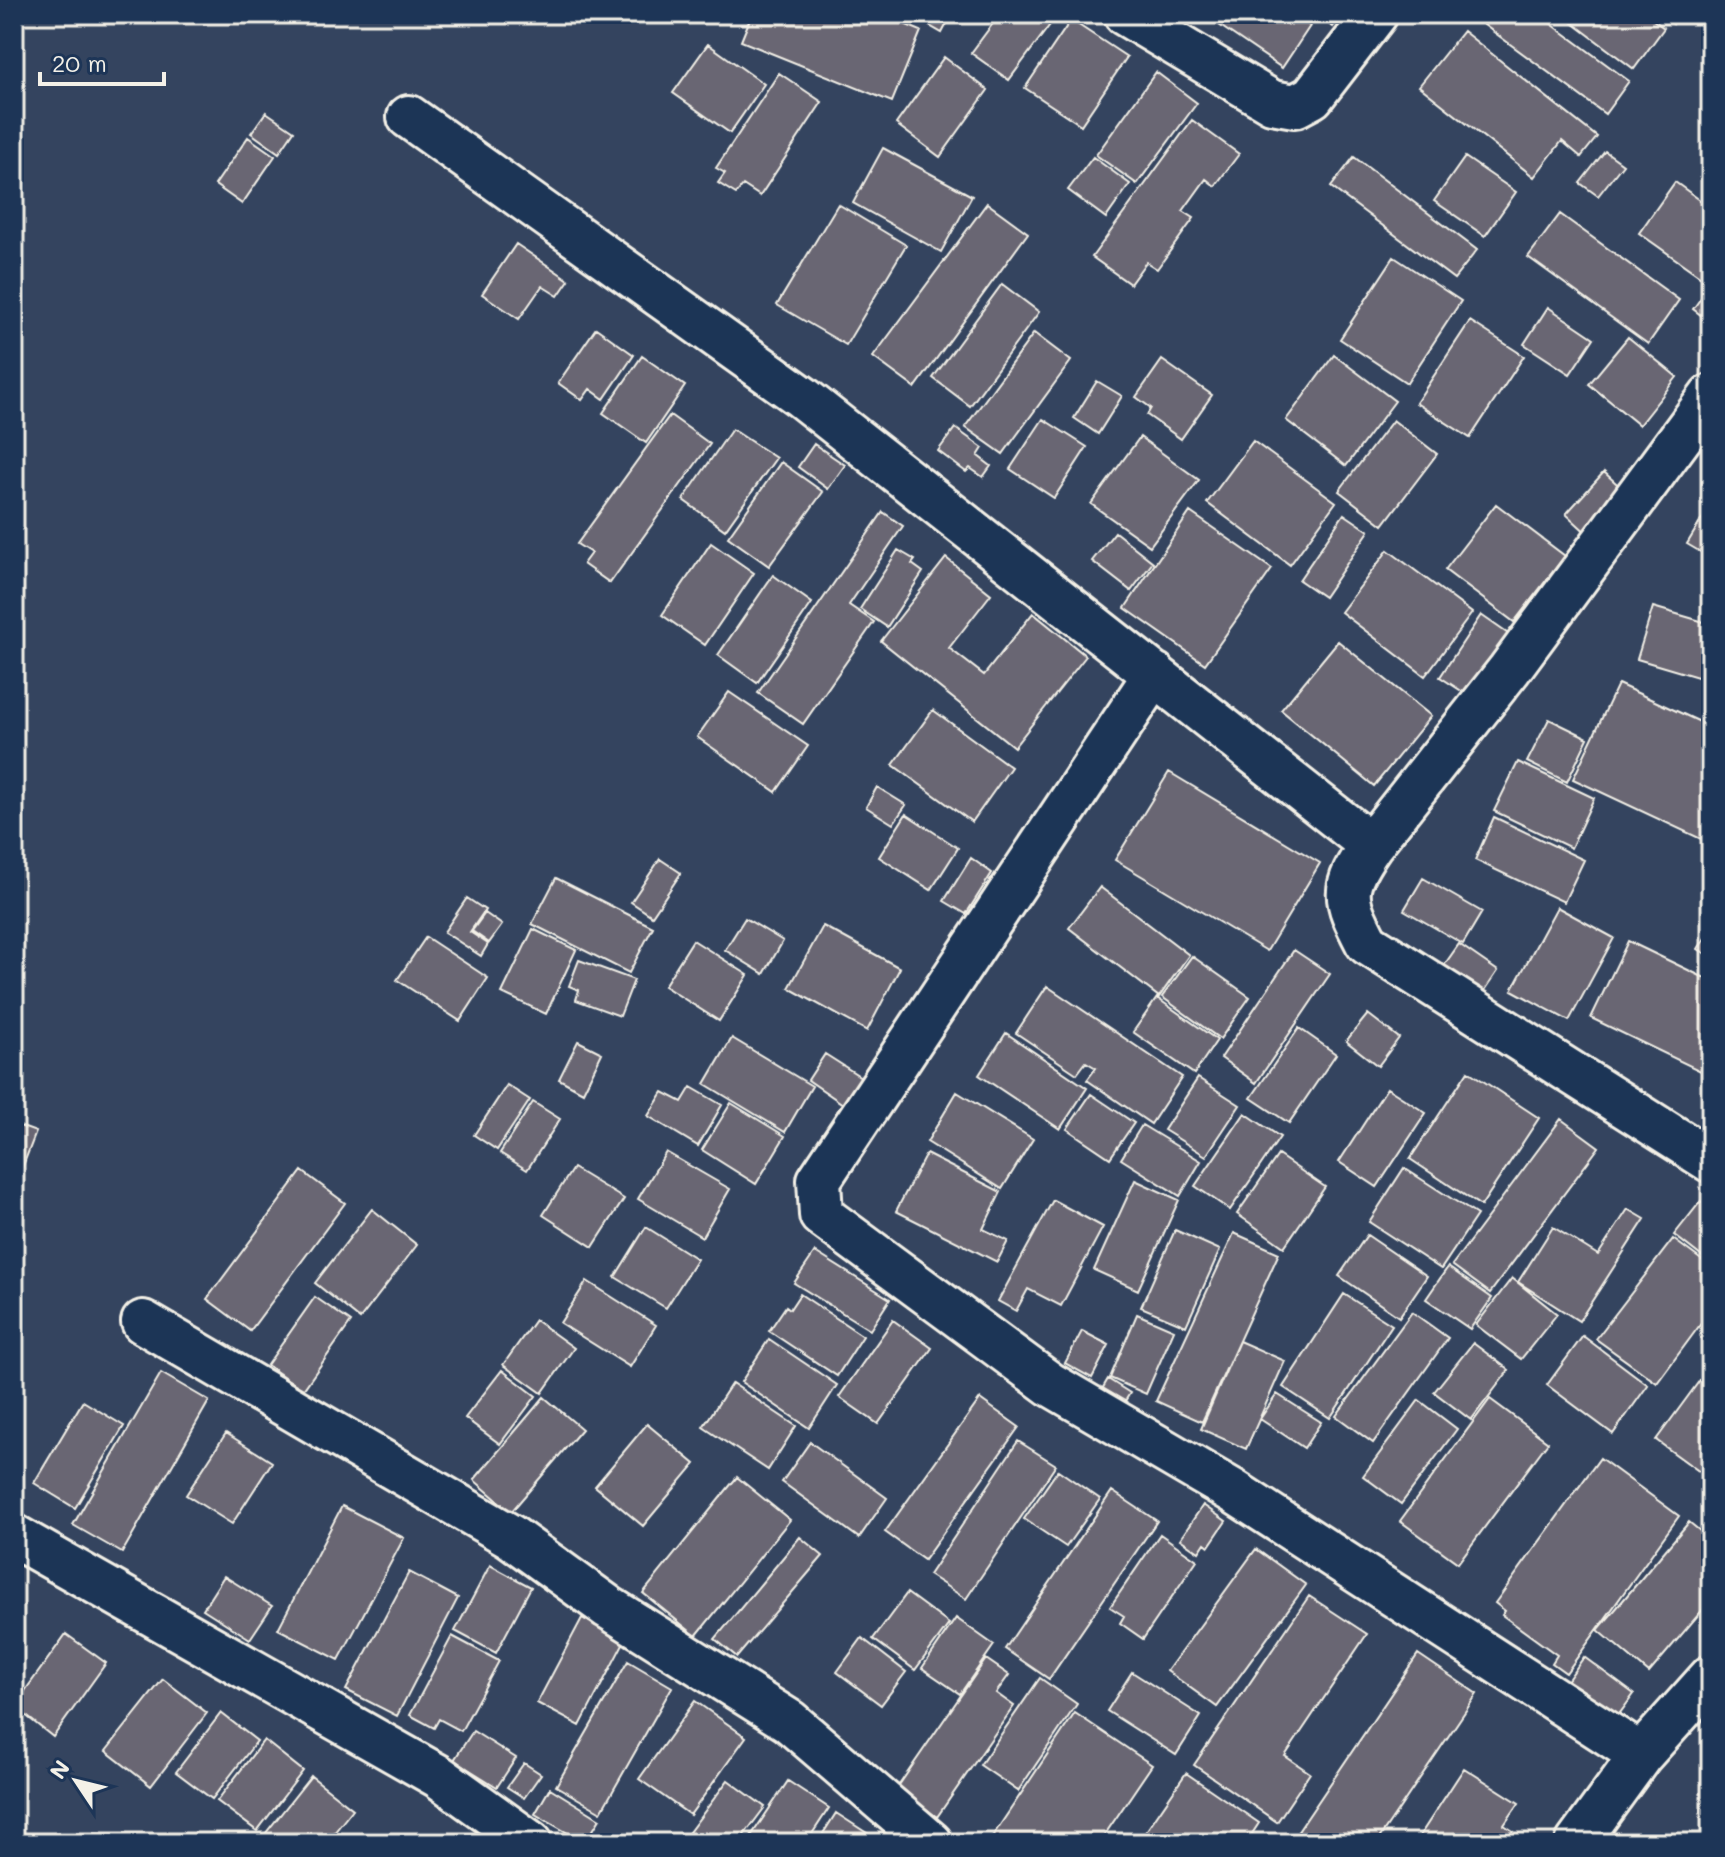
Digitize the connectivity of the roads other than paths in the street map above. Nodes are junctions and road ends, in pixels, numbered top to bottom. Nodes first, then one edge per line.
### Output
1 (1125, 14) edge
2 (1376, 14) edge
3 (409, 117) dead end
4 (1711, 396) edge
5 (1155, 674) junction
6 (1371, 845) junction
7 (1711, 1161) edge
8 (143, 1322) dead end
9 (14, 1536) edge
10 (1711, 1677) edge
11 (1641, 1755) junction
12 (531, 1843) edge
13 (931, 1843) edge
14 (1577, 1843) edge

1 - 2 street
3 - 5 street
4 - 6 street
5 - 6 street
5 - 11 street
6 - 7 street
8 - 13 street
9 - 12 street
10 - 11 street
11 - 14 street

